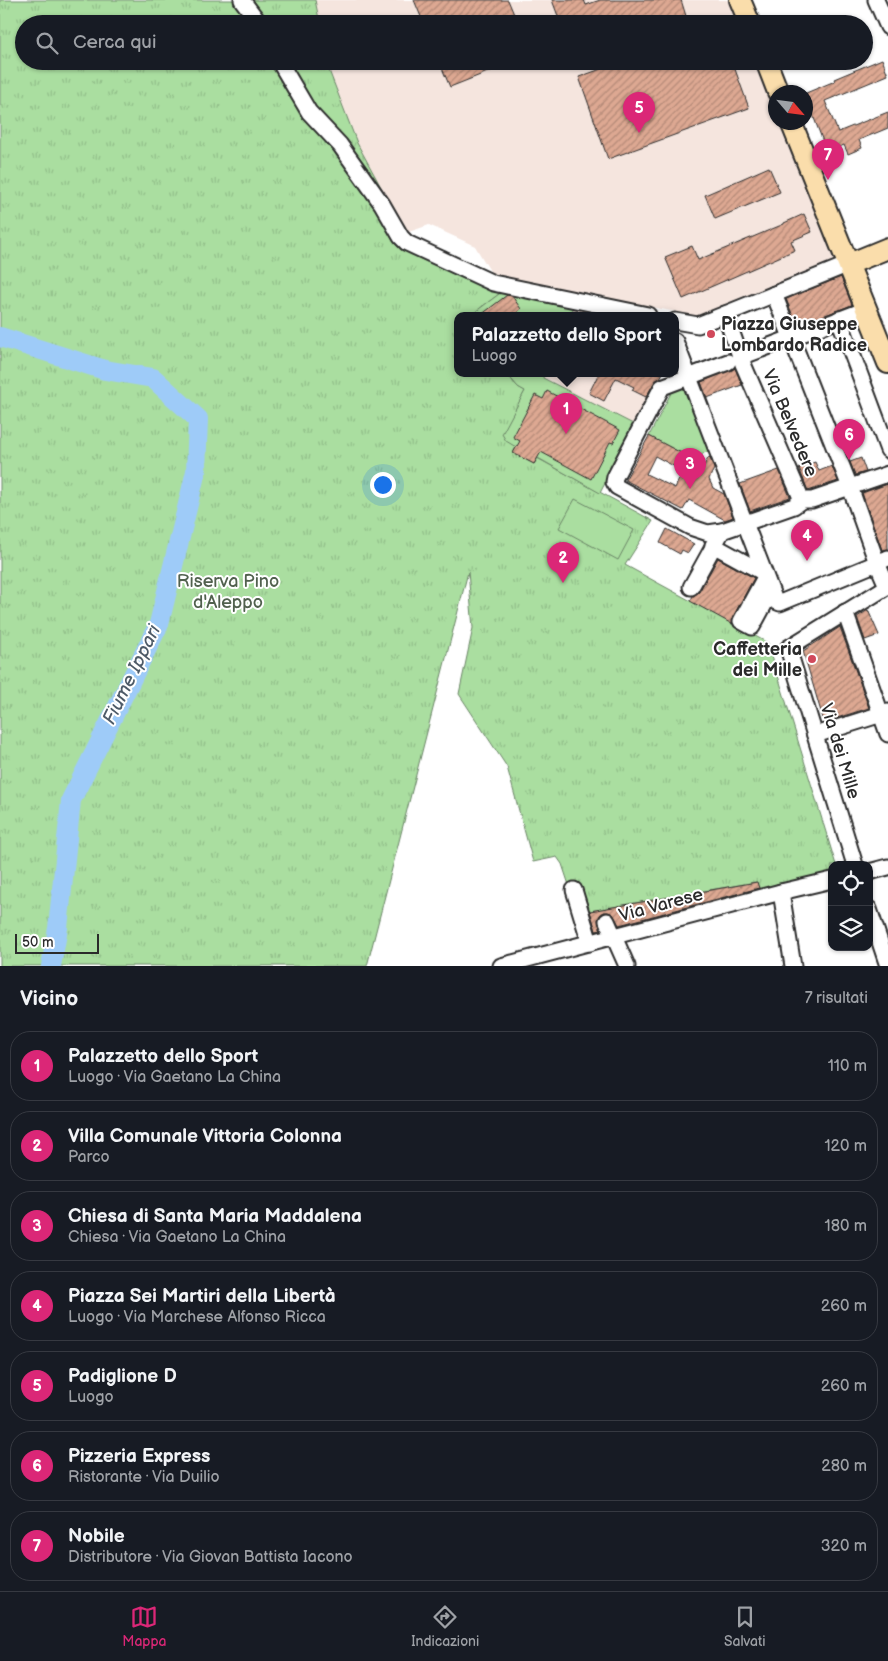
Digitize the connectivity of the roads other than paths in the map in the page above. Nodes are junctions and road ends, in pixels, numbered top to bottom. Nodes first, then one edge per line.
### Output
1 (242, 0) edge
2 (740, 0) edge
3 (879, 1) edge
4 (253, 15) edge
5 (746, 15) edge
6 (888, 26) edge
7 (284, 70) edge
8 (769, 70) edge
9 (775, 85) edge
10 (794, 130) edge
11 (888, 248) edge
12 (849, 264) junction
13 (774, 294) junction
14 (867, 309) junction
15 (633, 312) edge
16 (731, 312) junction
17 (839, 319) junction
18 (679, 322) edge
19 (791, 338) junction
20 (742, 359) junction
21 (888, 363) edge
22 (679, 364) edge
23 (683, 378) edge
24 (888, 450) edge
25 (888, 474) edge
26 (851, 484) junction
27 (802, 498) junction
28 (743, 520) junction
29 (717, 539) junction
30 (754, 548) junction
31 (883, 560) edge
32 (765, 575) junction
33 (887, 586) edge
34 (691, 587) dead end
35 (771, 592) junction
36 (847, 616) junction
37 (885, 713) edge
38 (888, 734) edge
39 (816, 735) junction
40 (854, 861) edge
41 (888, 867) edge
42 (873, 871) edge
43 (828, 881) edge
44 (574, 890) dead end
45 (781, 892) junction
46 (607, 921) dead end
47 (873, 921) edge
48 (615, 937) junction
49 (590, 943) junction
50 (501, 966) edge
51 (627, 966) edge
52 (794, 966) edge
53 (888, 966) edge

1 - 4 street
2 - 5 main road
3 - 6 street
7 - 15 street
8 - 9 main road
10 - 12 main road
11 - 12 main road
12 - 13 street
12 - 14 main road
13 - 16 street
13 - 19 street
14 - 17 street
14 - 21 main road
16 - 18 street
16 - 20 street, Via Belvedere
17 - 19 street
17 - 24 street
19 - 20 street
19 - 26 street
20 - 23 street
20 - 27 street, Via Belvedere
22 - 23 street
23 - 28 street
23 - 29 street
25 - 26 street
26 - 27 street
26 - 31 street
27 - 28 street
28 - 29 street
28 - 30 street
29 - 30 street
29 - 32 street
29 - 34 street
30 - 32 street
31 - 33 street
31 - 35 street
32 - 35 street
32 - 35 street
33 - 36 street
36 - 37 street
36 - 39 street, Via dei Mille
37 - 38 street
37 - 39 street
39 - 40 street, Via dei Mille
41 - 42 street
43 - 45 street, Via Varese
44 - 49 street
45 - 48 street, Via Varese
45 - 52 street
46 - 48 street
47 - 53 street
48 - 49 street, Via Varese
48 - 51 street
49 - 50 street, Via Varese

